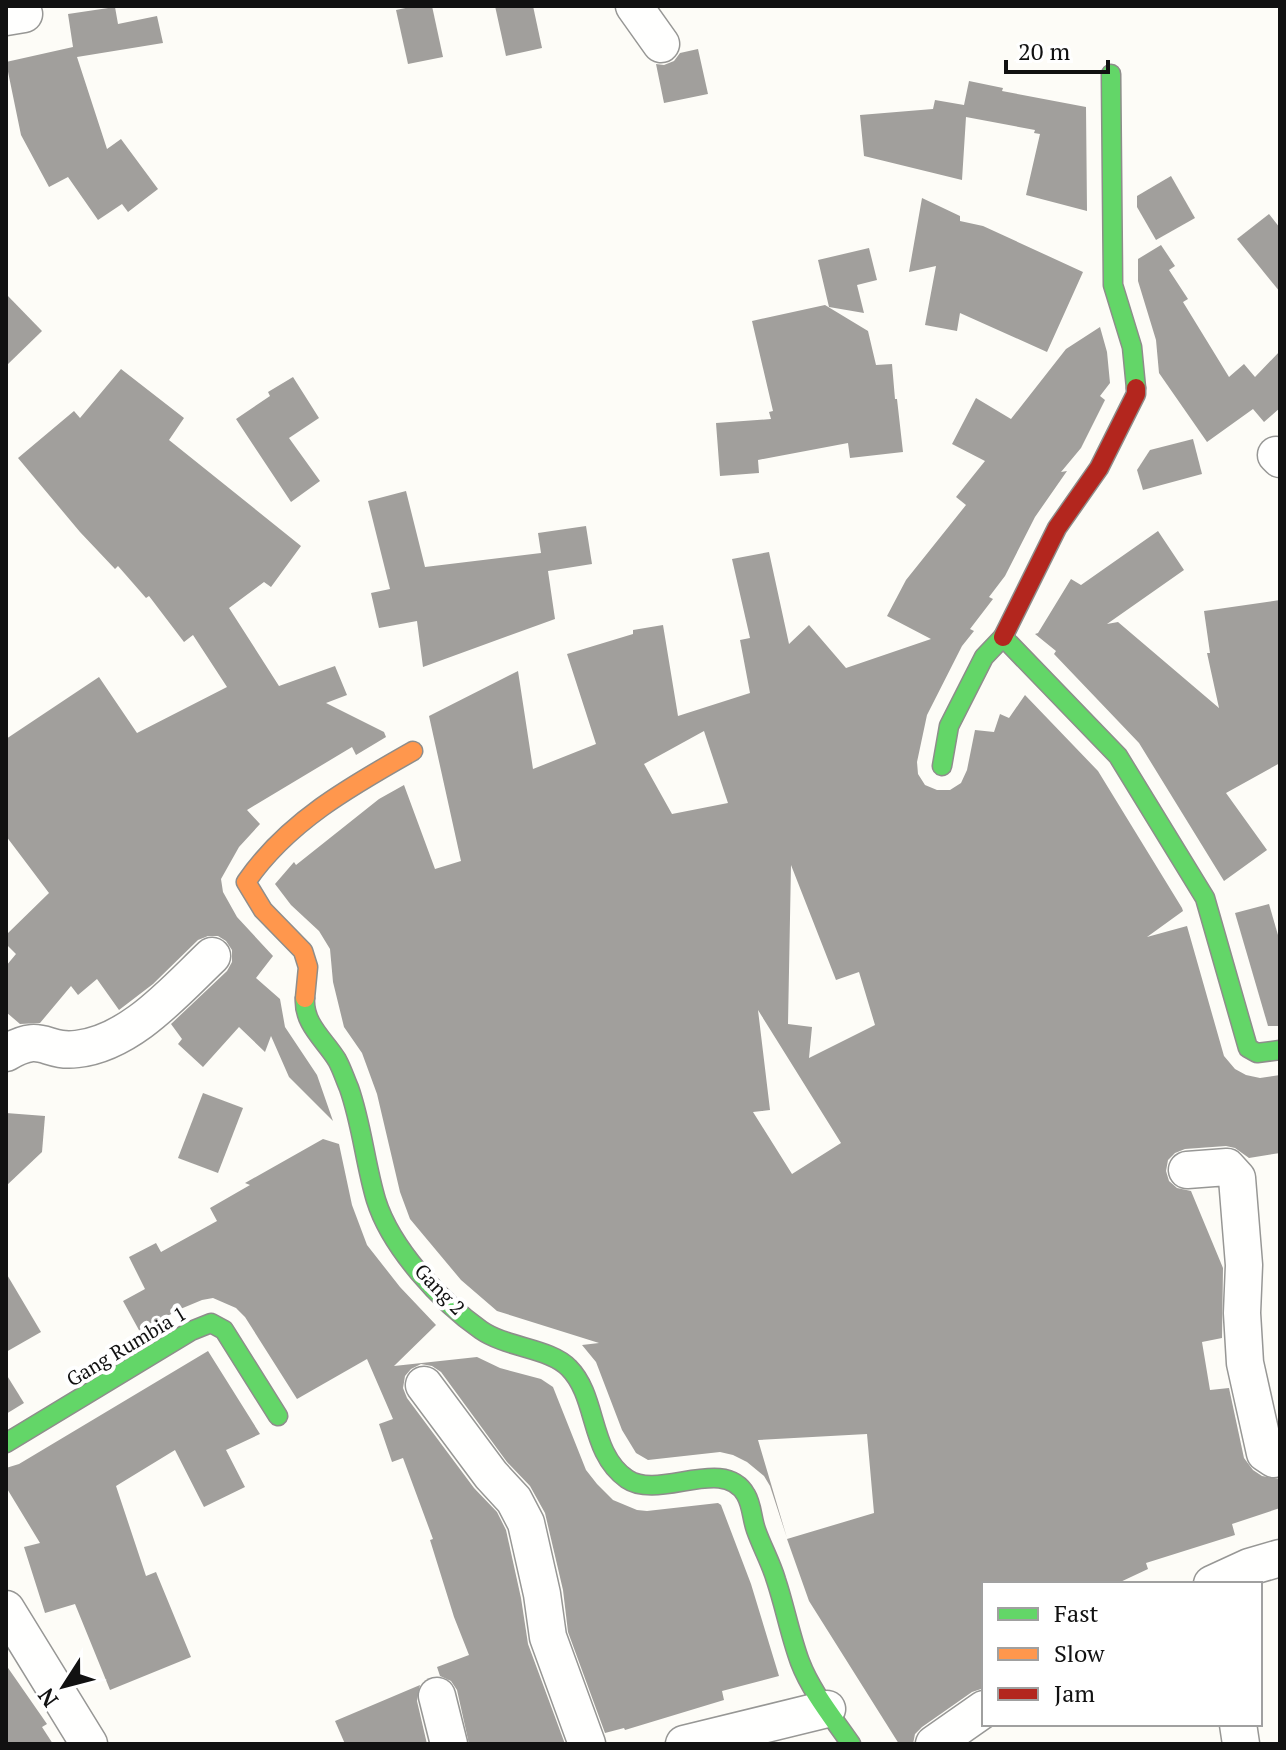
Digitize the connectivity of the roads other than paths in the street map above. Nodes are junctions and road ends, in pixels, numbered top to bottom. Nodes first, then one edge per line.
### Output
1 (634, 6) edge
2 (661, 44) dead end
3 (1111, 74) dead end
4 (1003, 637) junction
5 (413, 751) dead end
6 (942, 766) dead end
7 (212, 956) dead end
8 (14, 1048) edge
9 (1280, 1050) edge
10 (1187, 1170) dead end
11 (424, 1385) dead end
12 (278, 1416) dead end
13 (6, 1443) edge
14 (1280, 1457) edge
15 (1260, 1570) edge
16 (1219, 1582) edge
17 (6, 1609) edge
18 (437, 1696) dead end
19 (827, 1709) junction
20 (982, 1710) edge
21 (89, 1744) edge
22 (449, 1744) edge
23 (587, 1744) edge
24 (684, 1744) edge
25 (851, 1744) edge
26 (934, 1744) edge

1 - 2 street
3 - 4 street
4 - 6 street
4 - 9 street
5 - 19 street, Gang 2
7 - 8 street
10 - 14 street
11 - 23 street
12 - 13 street, Gang Rumbia 1
15 - 16 street
17 - 21 street
18 - 22 street
19 - 24 street
19 - 25 street, Gang 2
20 - 26 street

